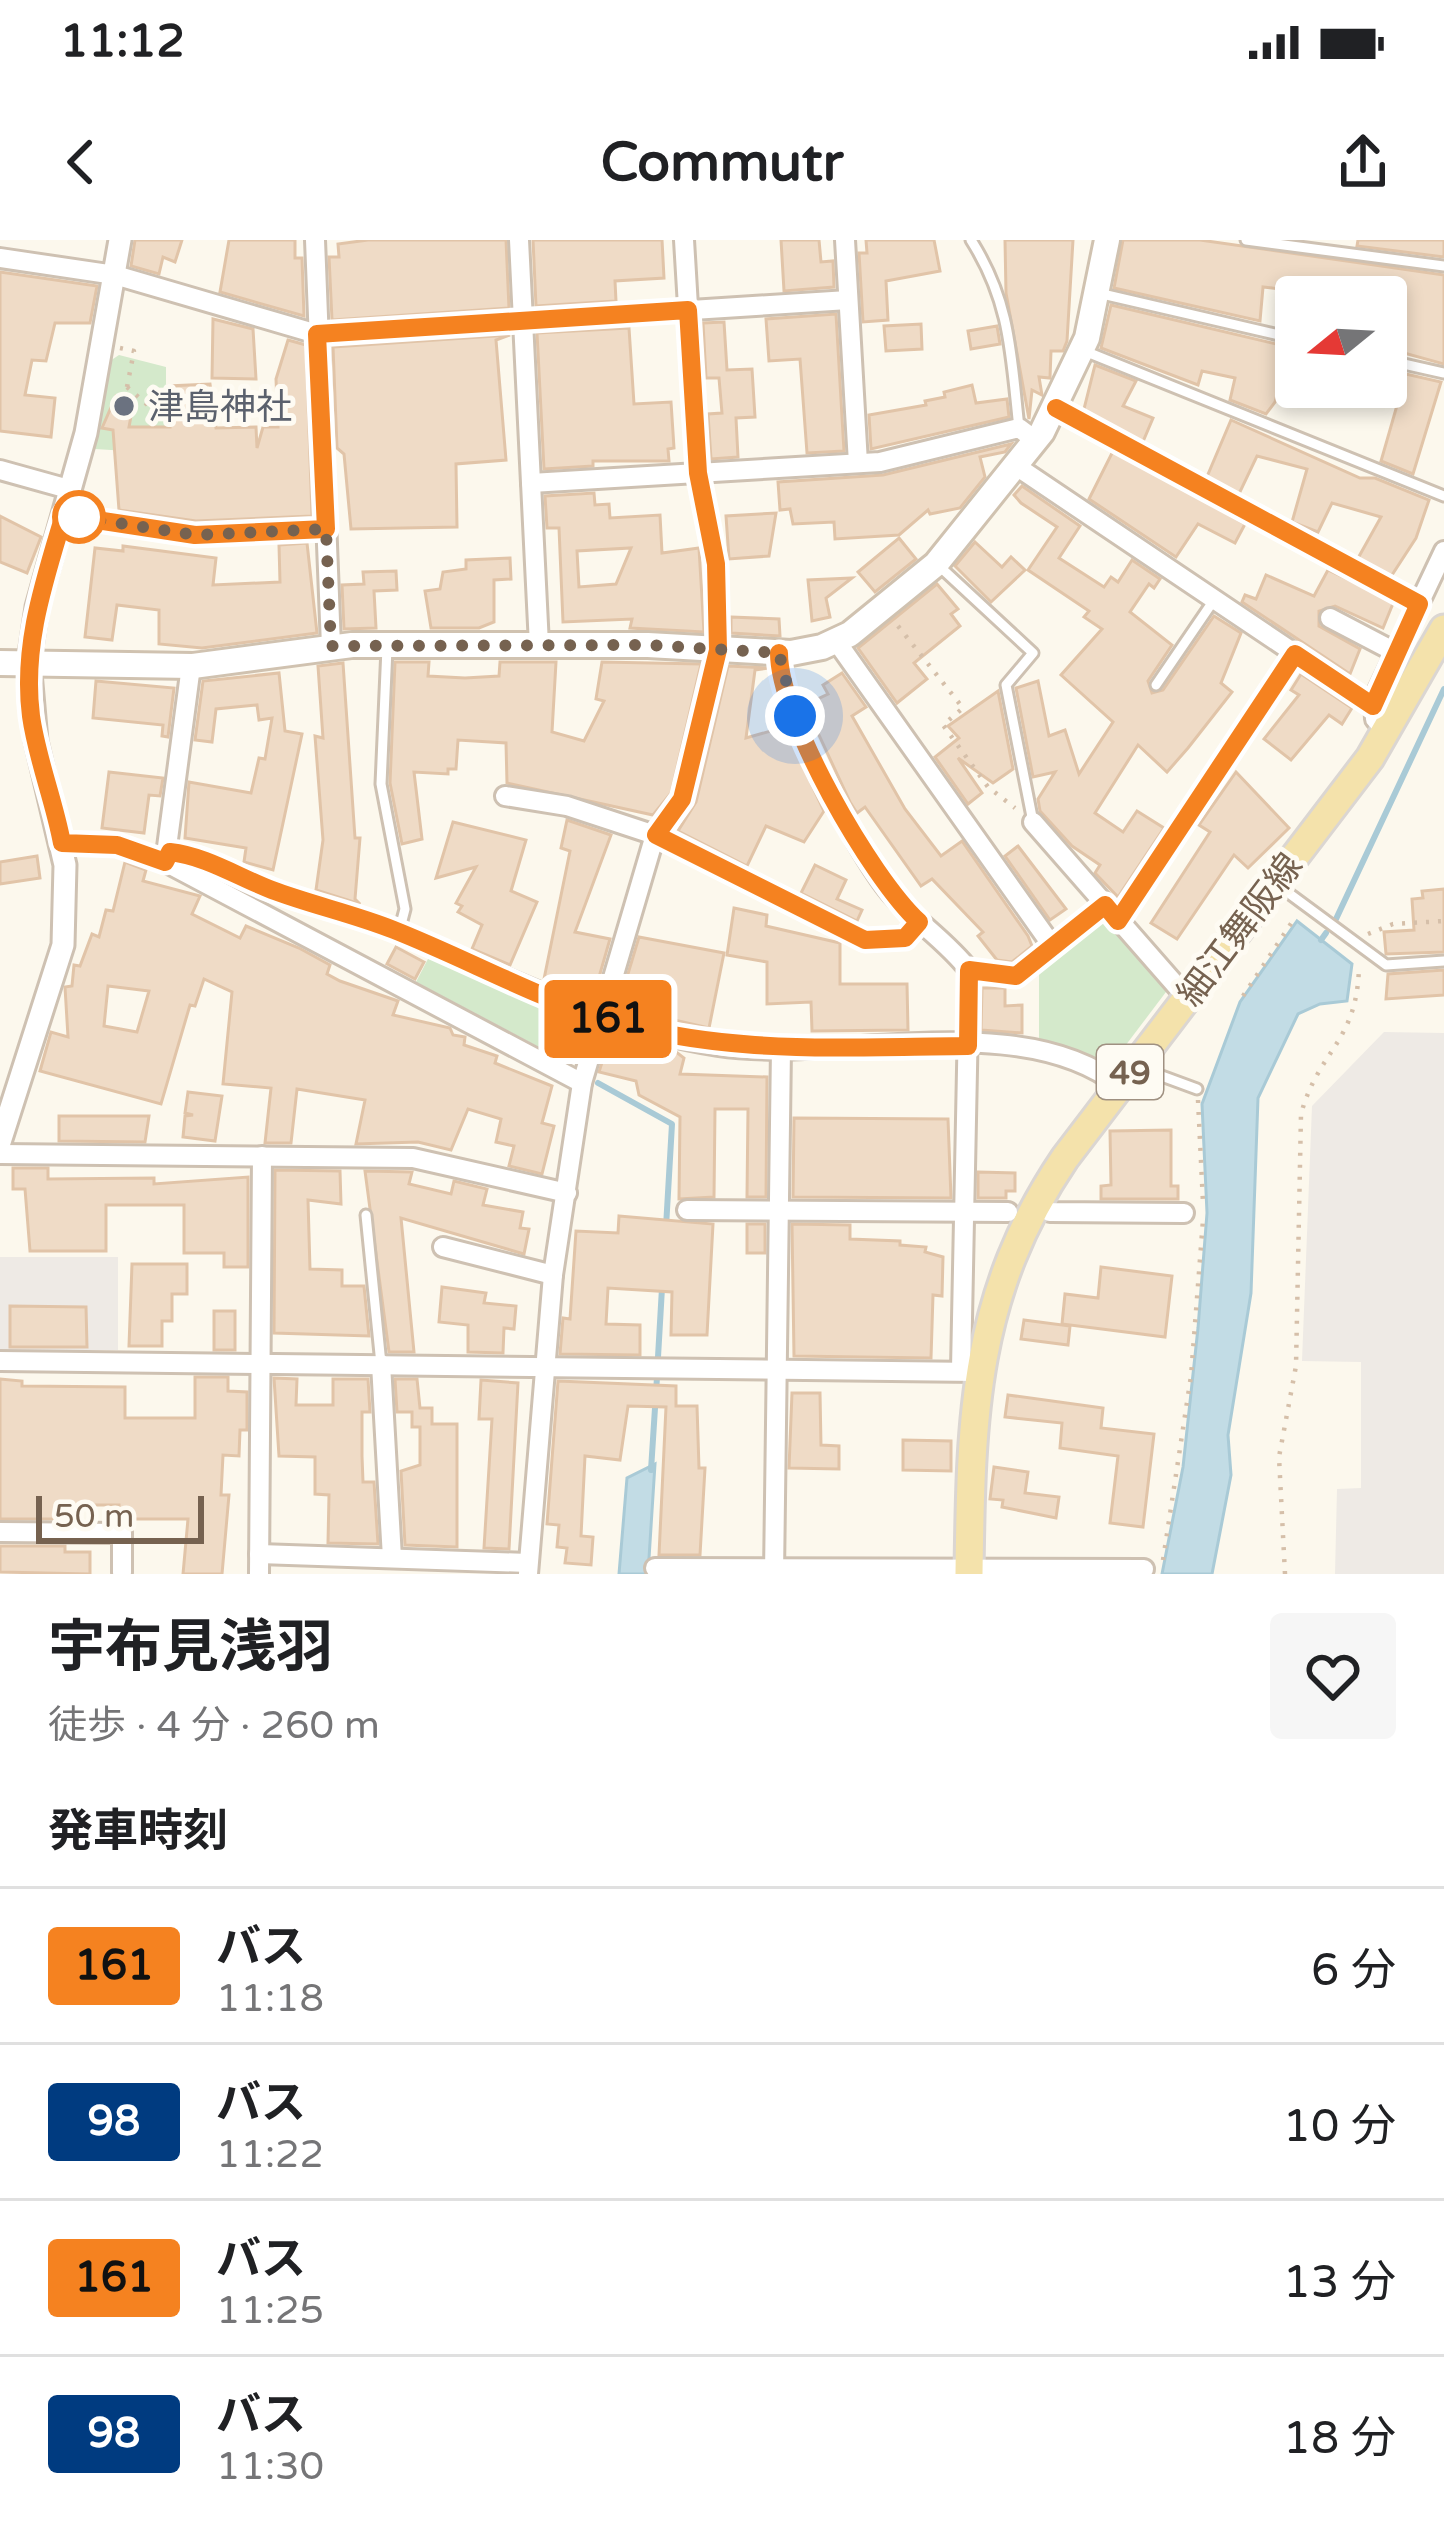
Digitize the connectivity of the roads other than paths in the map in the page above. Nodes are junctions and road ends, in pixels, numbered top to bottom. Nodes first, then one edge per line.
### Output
1 (120, 240) edge
2 (315, 240) edge
3 (519, 240) edge
4 (684, 240) edge
5 (844, 240) edge
6 (971, 240) edge
7 (1107, 240) edge
8 (1246, 240) edge
9 (0, 258) edge
10 (1444, 266) edge
11 (115, 275) junction
12 (1098, 292) junction
13 (848, 301) junction
14 (688, 310) junction
15 (523, 321) junction
16 (317, 334) junction
17 (1275, 334) edge
18 (1082, 350) junction
19 (1407, 365) edge
20 (1444, 373) edge
21 (1056, 408) junction
22 (1027, 434) junction
23 (858, 463) junction
24 (1016, 466) junction
25 (0, 470) edge
26 (698, 473) junction
27 (531, 484) junction
28 (72, 490) junction
29 (1444, 496) edge
30 (64, 515) junction
31 (326, 529) junction
32 (1444, 551) edge
33 (936, 564) junction
34 (1215, 600) junction
35 (1419, 604) junction
36 (1330, 618) dead end
37 (1444, 629) edge
38 (837, 642) junction
39 (388, 645) junction
40 (539, 645) junction
41 (331, 646) junction
42 (718, 650) junction
43 (1395, 652) junction
44 (779, 653) junction
45 (1295, 654) junction
46 (28, 661) junction
47 (0, 663) edge
48 (191, 666) junction
49 (1156, 685) dead end
50 (1373, 706) junction
51 (1387, 732) junction
52 (506, 796) dead end
53 (1033, 822) joint
54 (656, 835) junction
55 (62, 843) junction
56 (168, 857) junction
57 (1275, 882) junction
58 (1111, 913) junction
59 (919, 922) junction
60 (399, 932) junction
61 (1053, 947) junction
62 (1444, 961) edge
63 (969, 970) junction
64 (1187, 998) junction
65 (598, 1016) junction
66 (968, 1046) junction
67 (782, 1048) junction
68 (1128, 1075) junction
69 (582, 1083) junction
70 (1197, 1089) road end
71 (0, 1142) edge
72 (0, 1154) edge
73 (262, 1156) junction
74 (567, 1193) junction
75 (1022, 1208) junction
76 (687, 1210) dead end
77 (779, 1210) junction
78 (964, 1212) junction
79 (1184, 1213) dead end
80 (365, 1215) dead end
81 (443, 1247) dead end
82 (553, 1275) junction
83 (0, 1361) edge
84 (261, 1363) junction
85 (381, 1364) junction
86 (547, 1365) junction
87 (777, 1368) junction
88 (969, 1371) junction
89 (0, 1532) edge
90 (392, 1558) junction
91 (259, 1564) edge
92 (528, 1568) edge
93 (655, 1568) dead end
94 (774, 1571) edge
95 (969, 1571) edge
96 (122, 1572) edge
97 (1151, 1572) edge

1 - 11 street
2 - 16 street
3 - 15 street
4 - 14 street
5 - 13 street
6 - 22 lane
7 - 12 main road
8 - 10 lane
9 - 11 street
11 - 16 street
11 - 28 street
12 - 17 lane
12 - 18 main road
13 - 14 street
13 - 23 street
14 - 15 street
14 - 26 street
15 - 16 street
15 - 27 street
16 - 31 street
18 - 21 main road
18 - 29 lane
19 - 20 lane
21 - 22 main road
21 - 35 lane
22 - 23 street
22 - 24 main road
23 - 26 street
24 - 33 main road
24 - 34 street
25 - 28 street
26 - 27 street
26 - 42 street
27 - 40 street
28 - 30 street
30 - 31 street
30 - 46 street
31 - 41 street
32 - 35 street
33 - 38 main road
33 - 53 lane
34 - 45 street
34 - 49 lane
35 - 43 street
36 - 43 street
37 - 51 main road, 細江舞阪線 / 49
38 - 44 main road
38 - 61 street
39 - 40 main road
39 - 41 main road
39 - 60 lane
40 - 42 main road
41 - 48 main road
42 - 44 main road
42 - 54 street
43 - 50 street
44 - 59 street
45 - 50 street
45 - 58 street
46 - 47 main road
46 - 48 main road
46 - 55 street
48 - 56 street
50 - 51 street
51 - 57 main road, 細江舞阪線 / 49
52 - 54 street
53 - 58 street
54 - 59 street
54 - 65 street
55 - 56 street
55 - 71 street
56 - 60 street
56 - 69 street
57 - 62 lane
57 - 64 main road, 細江舞阪線 / 49
58 - 61 street
58 - 64 street
59 - 63 street
60 - 65 street
61 - 63 street
63 - 66 street
64 - 68 main road, 細江舞阪線 / 49
65 - 67 street
65 - 69 street
66 - 67 street
66 - 68 street
66 - 78 street
67 - 77 street
68 - 70 lane
68 - 75 main road, 細江舞阪線 / 49
69 - 74 street
72 - 73 street
73 - 74 street
73 - 84 street
74 - 82 street
75 - 78 street
75 - 79 street
75 - 88 main road, 細江舞阪線 / 49
76 - 77 street
77 - 78 street
77 - 87 street
78 - 88 street
80 - 85 lane
81 - 82 street
82 - 86 street
83 - 84 street
84 - 85 street
84 - 91 street
85 - 86 street
85 - 90 street
86 - 87 street
86 - 92 street
87 - 88 street
87 - 94 street
88 - 95 main road, 細江舞阪線 / 49
89 - 96 street
90 - 91 street
90 - 92 street
93 - 94 street
94 - 95 street
95 - 97 street

